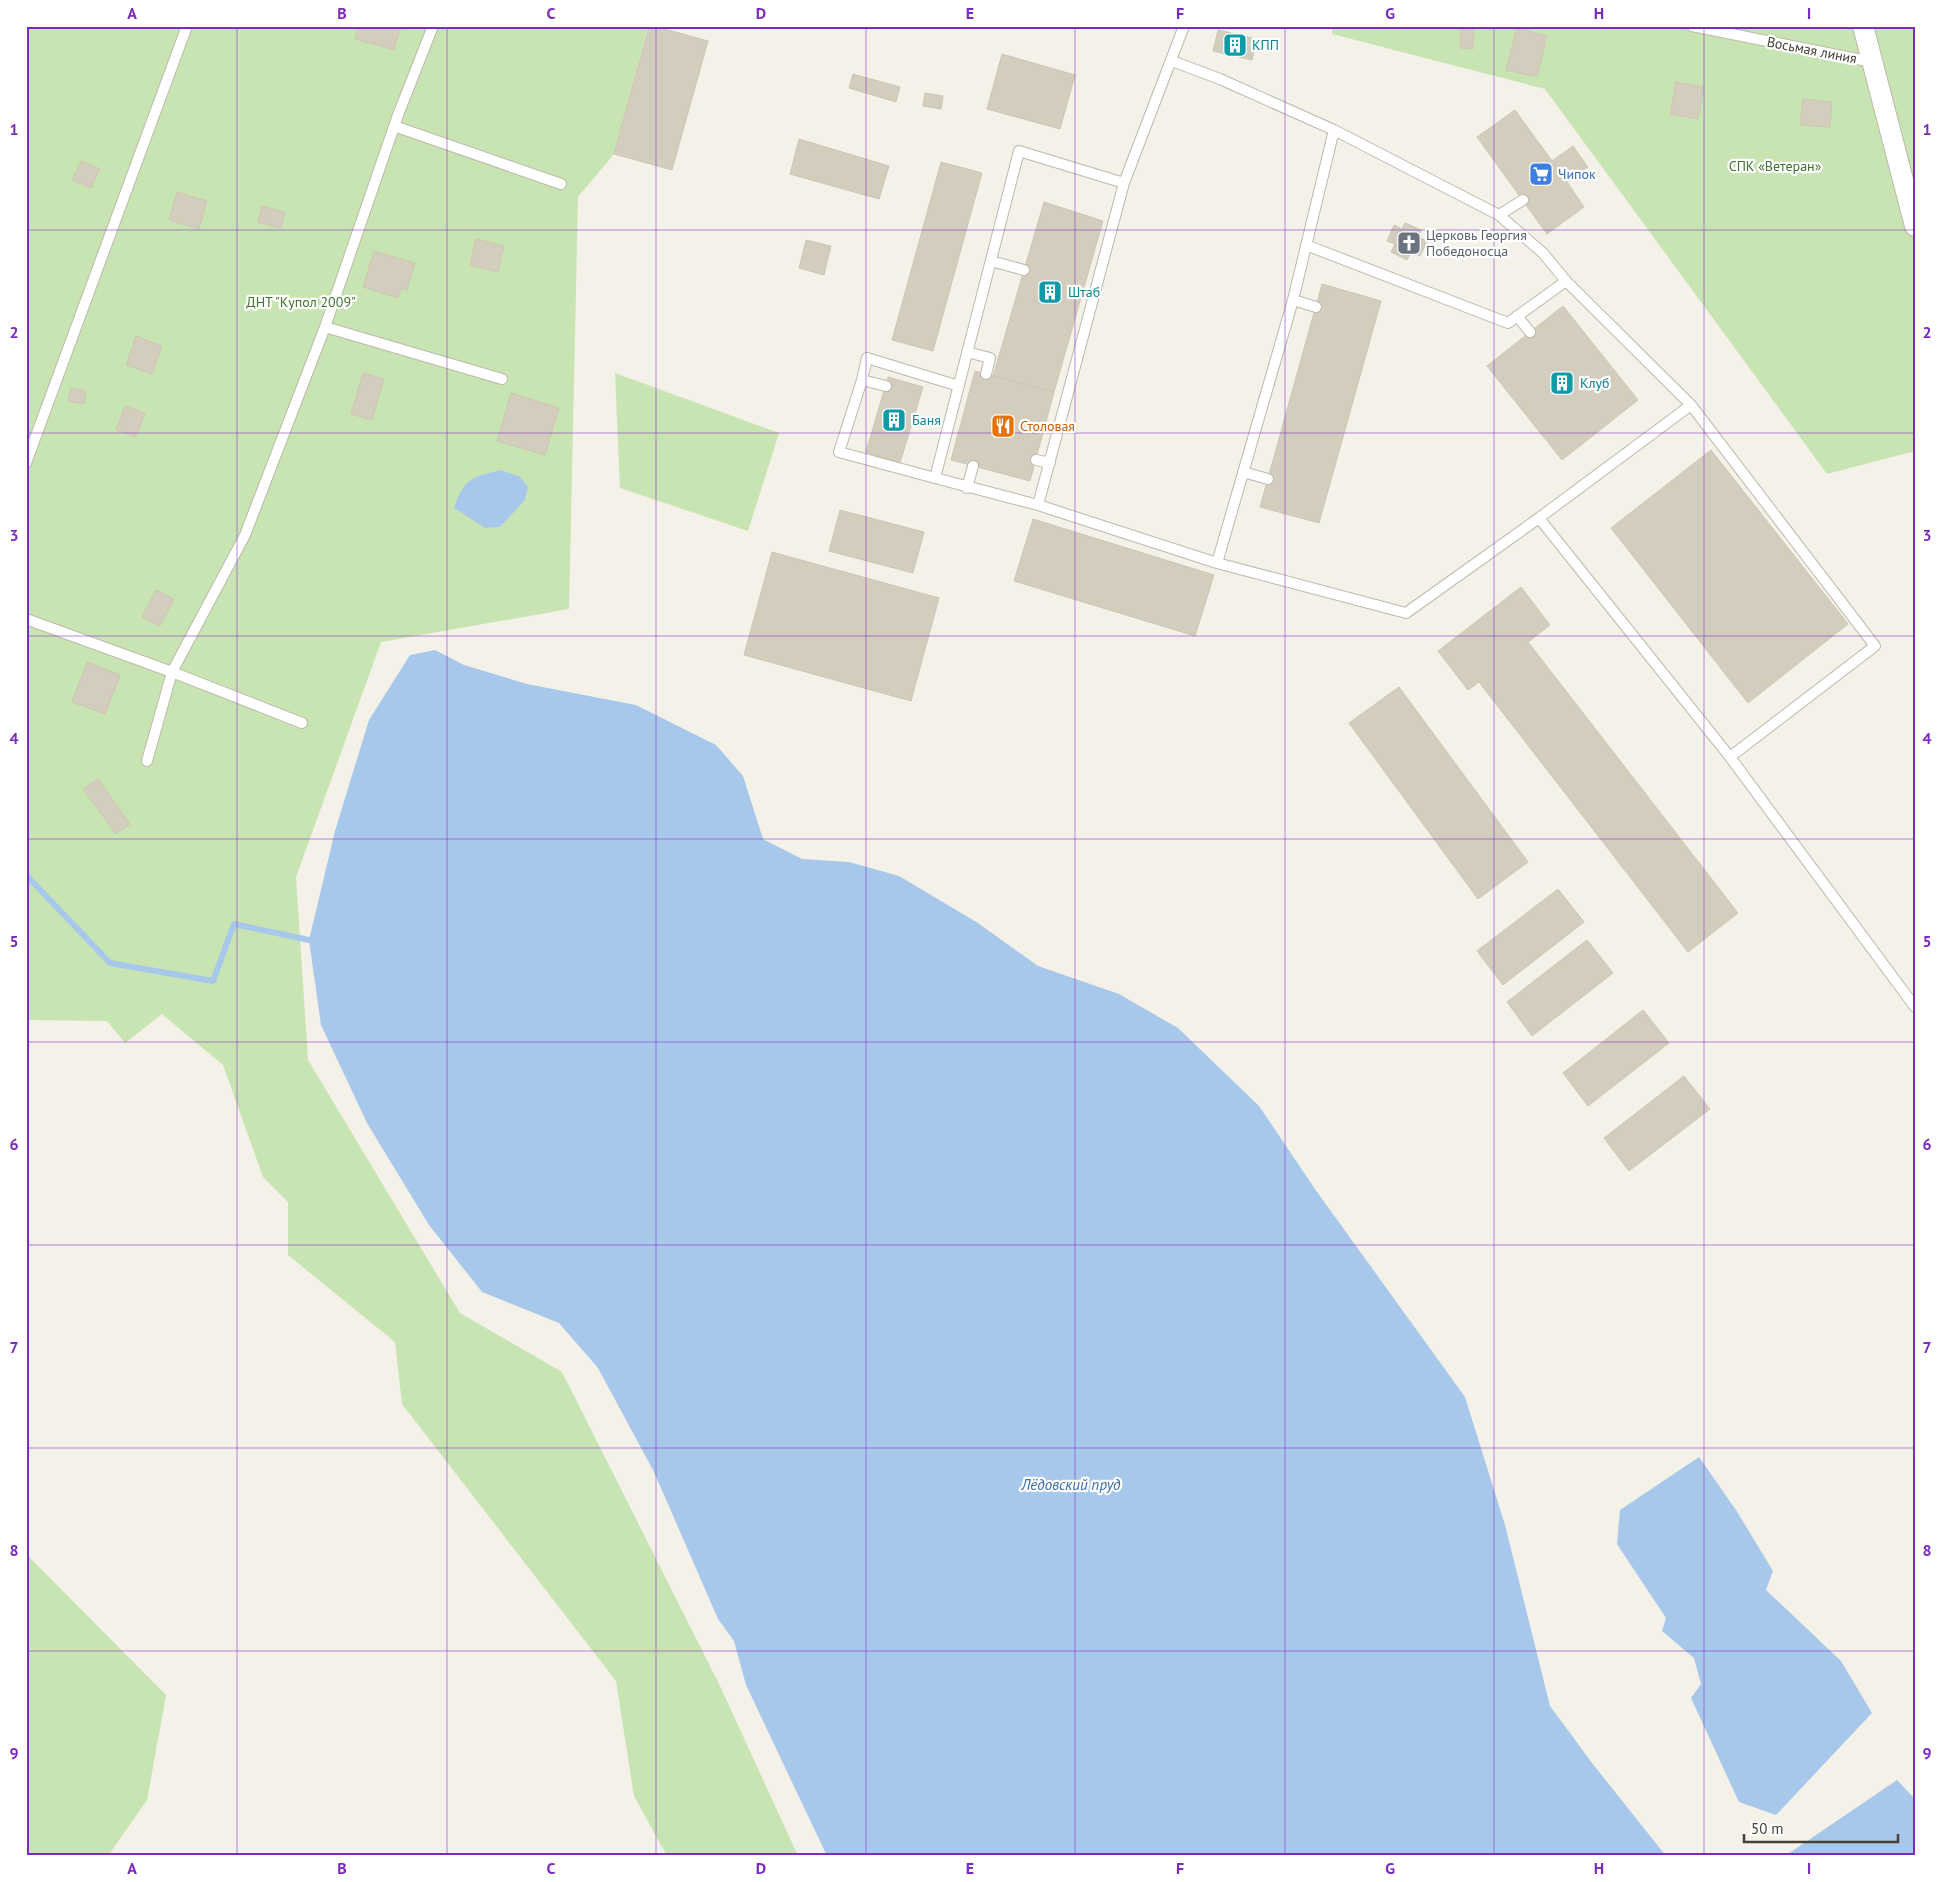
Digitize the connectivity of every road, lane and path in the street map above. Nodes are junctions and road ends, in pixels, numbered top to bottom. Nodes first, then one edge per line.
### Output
1 (187, 26) edge
2 (433, 26) edge
3 (1184, 26) edge
4 (1692, 26) edge
5 (1863, 26) edge
6 (1172, 61) junction
7 (1872, 62) junction
8 (394, 126) junction
9 (1334, 130) junction
10 (561, 184) dead end
11 (1124, 184) junction
12 (1523, 200) dead end
13 (1499, 215) junction
14 (1915, 226) edge
15 (1306, 245) junction
16 (991, 261) junction
17 (1024, 270) dead end
18 (1566, 281) junction
19 (1293, 300) junction
20 (1316, 307) dead end
21 (1517, 316) junction
22 (325, 328) junction
23 (1530, 332) dead end
24 (967, 352) junction
25 (986, 374) dead end
26 (502, 379) dead end
27 (862, 380) junction
28 (886, 386) dead end
29 (959, 386) junction
30 (1690, 405) junction
31 (1036, 460) dead end
32 (26, 462) edge
33 (1050, 463) junction
34 (973, 466) dead end
35 (1243, 472) junction
36 (935, 478) junction
37 (1268, 478) dead end
38 (968, 488) junction
39 (1038, 506) junction
40 (1540, 518) junction
41 (1217, 563) junction
42 (26, 618) edge
43 (172, 672) junction
44 (302, 723) dead end
45 (1730, 757) junction
46 (147, 761) dead end
47 (1915, 1007) edge

1 - 32 lane
2 - 8 lane
3 - 6 lane
4 - 7 lane, Восьмая линия
5 - 7 street
6 - 9 lane
6 - 11 lane
7 - 14 street
8 - 10 lane
8 - 22 lane
9 - 13 lane
9 - 15 lane
11 - 16 lane
11 - 33 lane
12 - 13 lane
13 - 18 lane
15 - 19 lane
15 - 21 lane
16 - 17 lane
16 - 24 lane
18 - 21 lane
18 - 30 lane
19 - 20 lane
19 - 35 lane
21 - 23 lane
22 - 26 lane
22 - 43 lane
24 - 25 lane
24 - 29 lane
27 - 28 lane
27 - 29 lane
27 - 36 lane
29 - 36 lane
30 - 40 lane
30 - 45 lane
31 - 33 lane
33 - 39 lane
34 - 38 lane
35 - 37 lane
35 - 41 lane
36 - 38 lane
38 - 39 lane
39 - 41 lane
40 - 41 lane
40 - 45 lane
42 - 43 lane
43 - 44 lane
43 - 46 lane
45 - 47 lane

